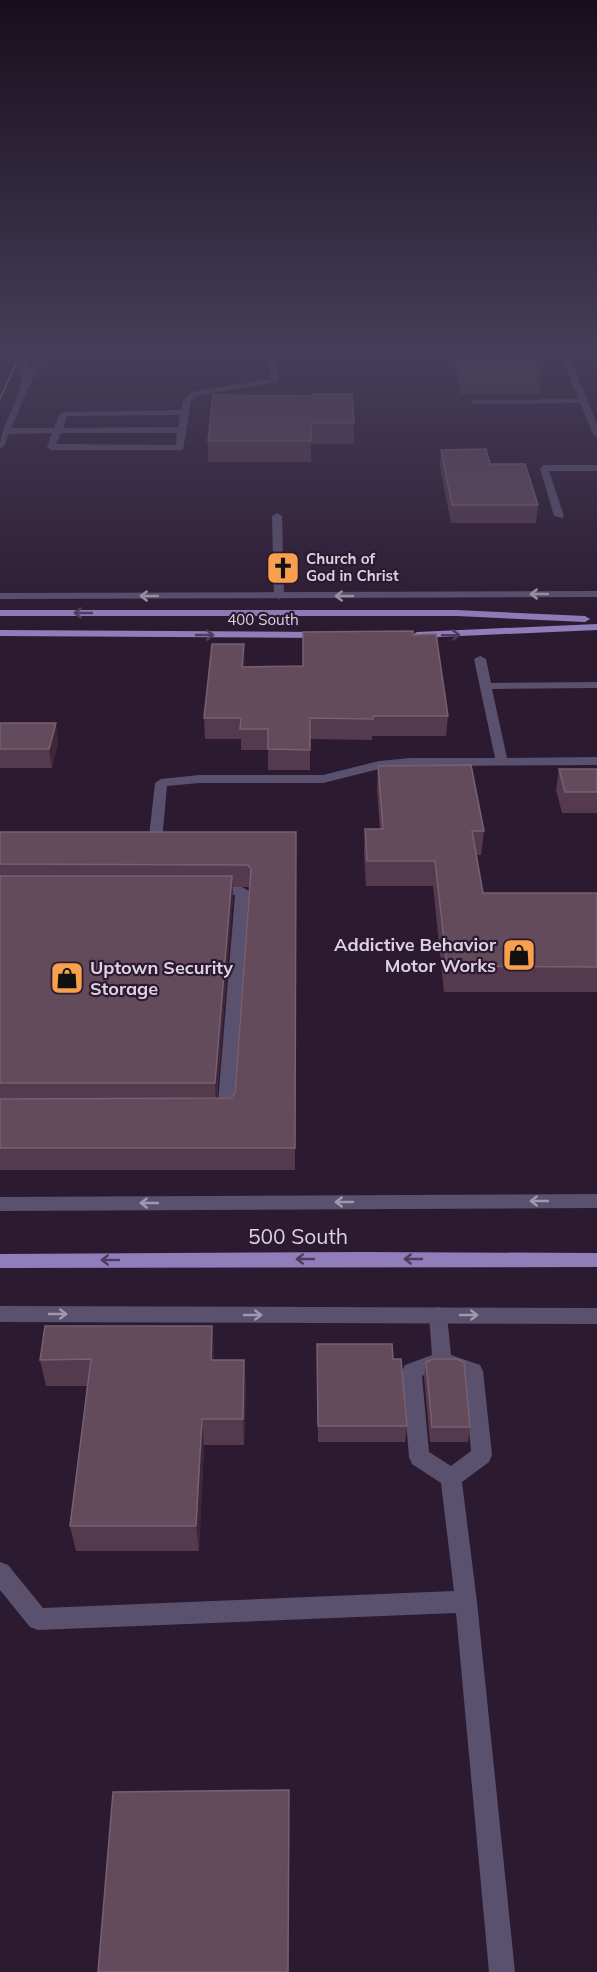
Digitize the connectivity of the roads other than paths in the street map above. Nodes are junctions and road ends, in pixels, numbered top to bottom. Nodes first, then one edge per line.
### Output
1 (52, 443) edge
2 (181, 443) edge
3 (597, 468) edge
4 (278, 516) dead end
5 (559, 516) dead end
6 (597, 594) edge
7 (0, 596) edge
8 (279, 596) junction
9 (0, 613) edge
10 (597, 620) edge
11 (597, 627) edge
12 (0, 633) edge
13 (338, 635) edge
14 (410, 635) edge
15 (480, 659) dead end
16 (597, 685) edge
17 (485, 686) junction
18 (597, 761) edge
19 (502, 762) junction
20 (133, 842) edge
21 (196, 891) edge
22 (214, 1114) edge
23 (597, 1201) edge
24 (0, 1204) edge
25 (597, 1260) edge
26 (0, 1261) edge
27 (0, 1314) edge
28 (438, 1315) junction
29 (597, 1316) edge
30 (442, 1360) junction
31 (451, 1478) junction
32 (0, 1573) edge
33 (466, 1602) junction
34 (502, 1972) edge

1 - 2 street
3 - 5 street
4 - 8 street
6 -> 8 street, 400 South
8 -> 7 street, 400 South
10 -> 9 main road, 400 South
14 -> 11 main road
12 -> 13 main road, 400 South
15 - 17 street
16 - 17 street
17 - 19 street
18 - 19 street
19 - 20 street
21 - 22 street
23 -> 24 street, 500 South
25 -> 26 main road, 500 South
27 -> 28 street
28 -> 29 street
28 - 30 street
30 - 31 street
30 - 31 street
31 - 33 street
32 - 33 street
33 - 34 street

